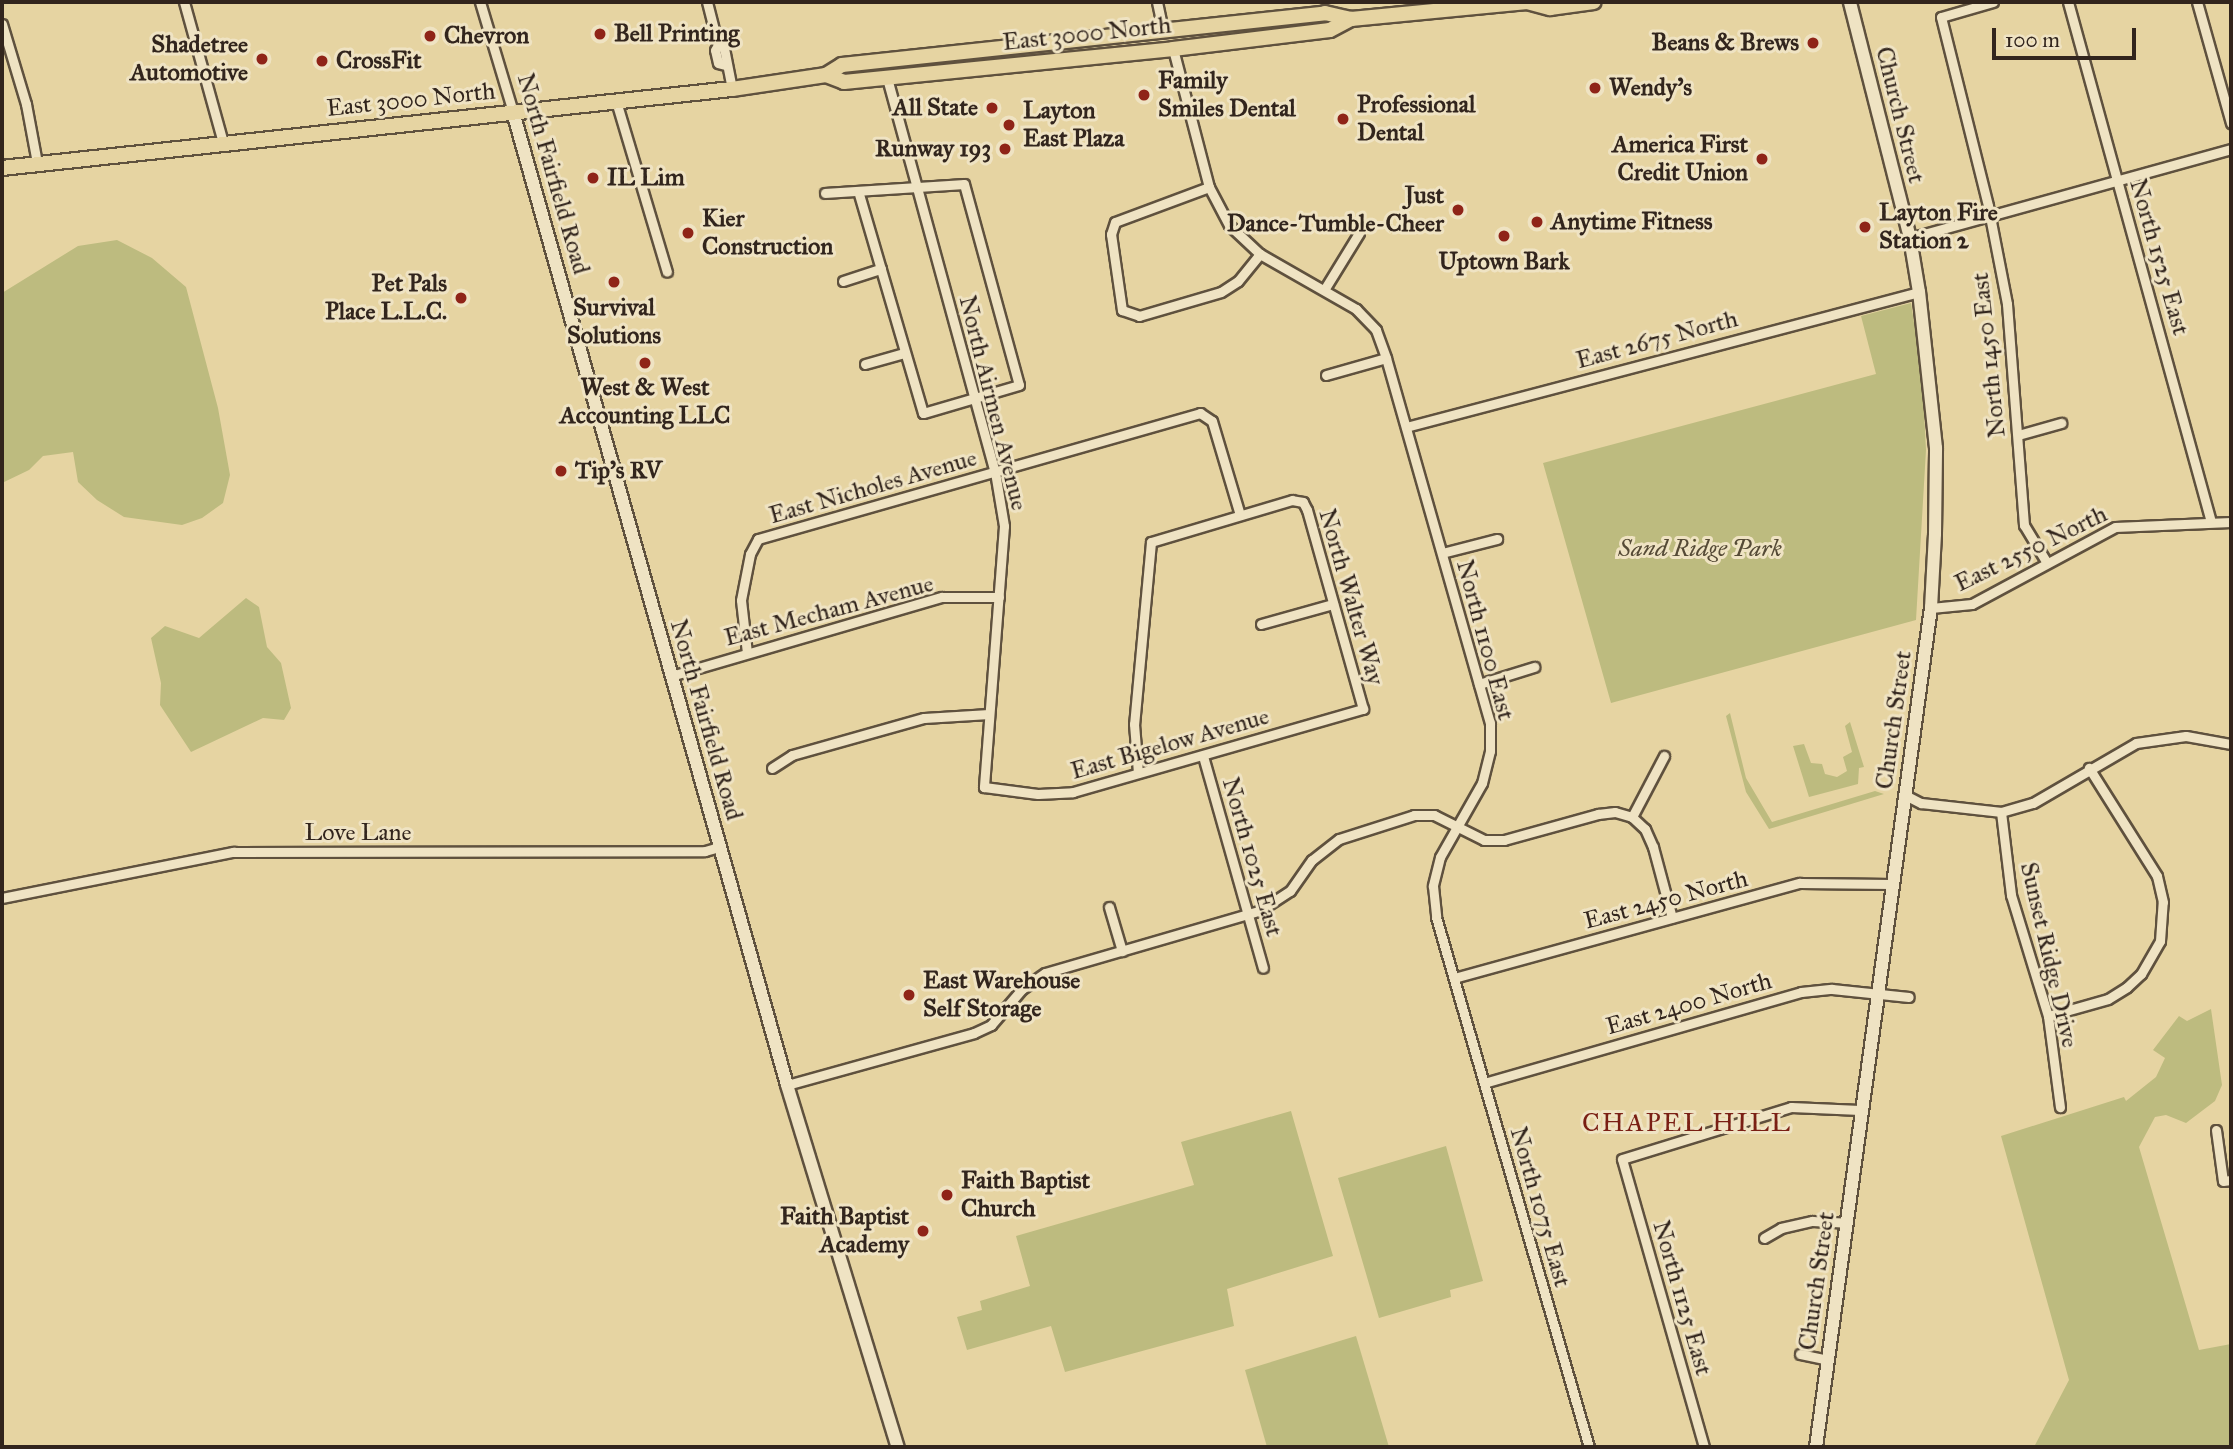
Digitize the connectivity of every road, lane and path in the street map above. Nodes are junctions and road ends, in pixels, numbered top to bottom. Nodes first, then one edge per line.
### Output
1 (184, 2) edge
2 (480, 2) edge
3 (707, 2) edge
4 (1157, 2) edge
5 (1527, 2) edge
6 (1594, 2) edge
7 (1850, 2) edge
8 (1993, 2) edge
9 (2068, 2) edge
10 (2197, 2) edge
11 (1344, 18) junction
12 (2, 24) edge
13 (1163, 30) junction
14 (1173, 49) junction
15 (984, 67) junction
16 (826, 75) junction
17 (887, 78) junction
18 (732, 89) junction
19 (616, 101) junction
20 (513, 112) junction
21 (2231, 123) edge
22 (223, 143) junction
23 (2231, 149) edge
24 (37, 163) junction
25 (2, 168) edge
26 (2118, 180) junction
27 (1209, 187) junction
28 (915, 188) junction
29 (858, 191) junction
30 (825, 193) dead end
31 (1990, 218) junction
32 (1359, 233) dead end
33 (1910, 238) junction
34 (1259, 254) junction
35 (881, 270) junction
36 (667, 272) dead end
37 (843, 281) dead end
38 (1324, 290) junction
39 (1919, 292) junction
40 (904, 353) junction
41 (1386, 358) junction
42 (865, 364) dead end
43 (1326, 375) dead end
44 (975, 397) junction
45 (2061, 423) dead end
46 (1406, 427) junction
47 (2018, 435) junction
48 (995, 472) junction
49 (1240, 514) junction
50 (2211, 522) junction
51 (2231, 522) edge
52 (1496, 539) dead end
53 (1442, 553) junction
54 (2047, 563) junction
55 (999, 597) junction
56 (1333, 604) junction
57 (1931, 608) junction
58 (1261, 624) dead end
59 (747, 653) junction
60 (1534, 667) dead end
61 (671, 676) junction
62 (1479, 684) junction
63 (1363, 709) joint
64 (989, 714) junction
65 (2231, 744) edge
66 (1203, 756) junction
67 (1664, 756) dead end
68 (772, 768) dead end
69 (2090, 768) junction
70 (1138, 773) junction
71 (984, 787) joint
72 (1905, 795) junction
73 (2001, 812) junction
74 (1632, 817) junction
75 (1455, 825) junction
76 (719, 847) junction
77 (1891, 884) junction
78 (2, 898) edge
79 (1109, 907) dead end
80 (1248, 915) junction
81 (1672, 918) junction
82 (1122, 951) junction
83 (1263, 968) dead end
84 (1454, 978) junction
85 (1877, 992) junction
86 (1909, 997) dead end
87 (2048, 1017) junction
88 (1484, 1083) junction
89 (787, 1085) junction
90 (2060, 1107) dead end
91 (1860, 1110) junction
92 (2216, 1130) dead end
93 (2227, 1181) edge
94 (1847, 1223) junction
95 (1764, 1238) dead end
96 (1800, 1354) dead end
97 (1828, 1360) junction
98 (898, 1447) edge
99 (1589, 1447) edge
100 (1704, 1447) edge
101 (1816, 1447) edge

1 - 22 street
2 - 20 street, North Fairfield Road
3 - 18 street
4 - 13 street
5 - 6 main road, East 3000 North
5 - 11 main road, East 3000 North
7 - 33 street, Church Street
8 - 31 street, North 1450 East
9 - 26 street, North 1525 East
10 - 21 street
11 - 13 main road, East 3000 North
11 - 14 main road, East 3000 North
12 - 24 street
13 - 15 main road
13 - 16 main road, East 3000 North
14 - 15 main road, East 3000 North
14 - 27 street, North 1100 East
15 - 17 main road, East 3000 North
16 - 17 main road, East 3000 North
16 - 18 main road, East 3000 North
17 - 28 street, North Airmen Avenue
18 - 19 main road, East 3000 North
19 - 20 main road, East 3000 North
19 - 36 street
20 - 22 main road, East 3000 North
20 - 61 street, North Fairfield Road
22 - 24 main road, East 3000 North
23 - 26 street
24 - 25 main road, East 3000 North
26 - 31 street
26 - 50 street, North 1525 East
27 - 34 street, North 1100 East
27 - 34 street
28 - 29 street
28 - 44 street, North Airmen Avenue
28 - 44 street
29 - 30 street
29 - 35 street
31 - 33 street
31 - 47 street, North 1450 East
32 - 38 street
33 - 39 street, Church Street
34 - 38 street, North 1100 East
35 - 37 street
35 - 40 street
38 - 41 street, North 1100 East
39 - 46 street, East 2675 North
39 - 57 street, Church Street
40 - 42 street
40 - 44 street
41 - 43 street
41 - 46 street, North 1100 East
44 - 48 street, North Airmen Avenue
45 - 47 street
46 - 53 street, North 1100 East
47 - 54 street, North 1450 East
48 - 49 street, East Nicholes Avenue
48 - 55 street, North Airmen Avenue
48 - 59 street, East Nicholes Avenue
49 - 56 street, North Walter Way
49 - 70 street
50 - 51 street, East 2550 North
50 - 54 street, East 2550 North
52 - 53 street
53 - 62 street, North 1100 East
54 - 57 street, East 2550 North
55 - 59 street, East Mecham Avenue
55 - 64 street, North Airmen Avenue
56 - 58 street
56 - 63 street, North Walter Way
57 - 72 street, Church Street
59 - 61 street, East Mecham Avenue
60 - 62 street
61 - 76 street, North Fairfield Road
62 - 75 street, North 1100 East
63 - 66 street, East Bigelow Avenue
64 - 68 street
64 - 71 street, North Airmen Avenue
65 - 69 street
66 - 70 street, East Bigelow Avenue
66 - 80 street, North 1025 East
67 - 74 street
69 - 73 street
69 - 87 street
70 - 71 street, East Bigelow Avenue
72 - 73 street
72 - 77 street, Church Street
73 - 87 street, Sunset Ridge Drive
74 - 75 street
74 - 81 street
75 - 80 street
75 - 84 street, North 1100 East
76 - 78 street, Love Lane
76 - 89 street, North Fairfield Road
77 - 81 street, East 2450 North
77 - 85 street, Church Street
79 - 82 street
80 - 82 street
80 - 83 street, North 1025 East
81 - 84 street, East 2450 North
82 - 89 street
84 - 88 street, North 1075 East
85 - 86 street, East 2400 North
85 - 88 street, East 2400 North
85 - 91 street, Church Street
87 - 90 street, Sunset Ridge Drive
88 - 99 street, North 1075 East
89 - 98 street, North Fairfield Road
91 - 94 street, Church Street
91 - 100 street, North 1125 East
92 - 93 street
94 - 95 street
94 - 97 street, Church Street
96 - 97 street
97 - 101 street, Church Street

